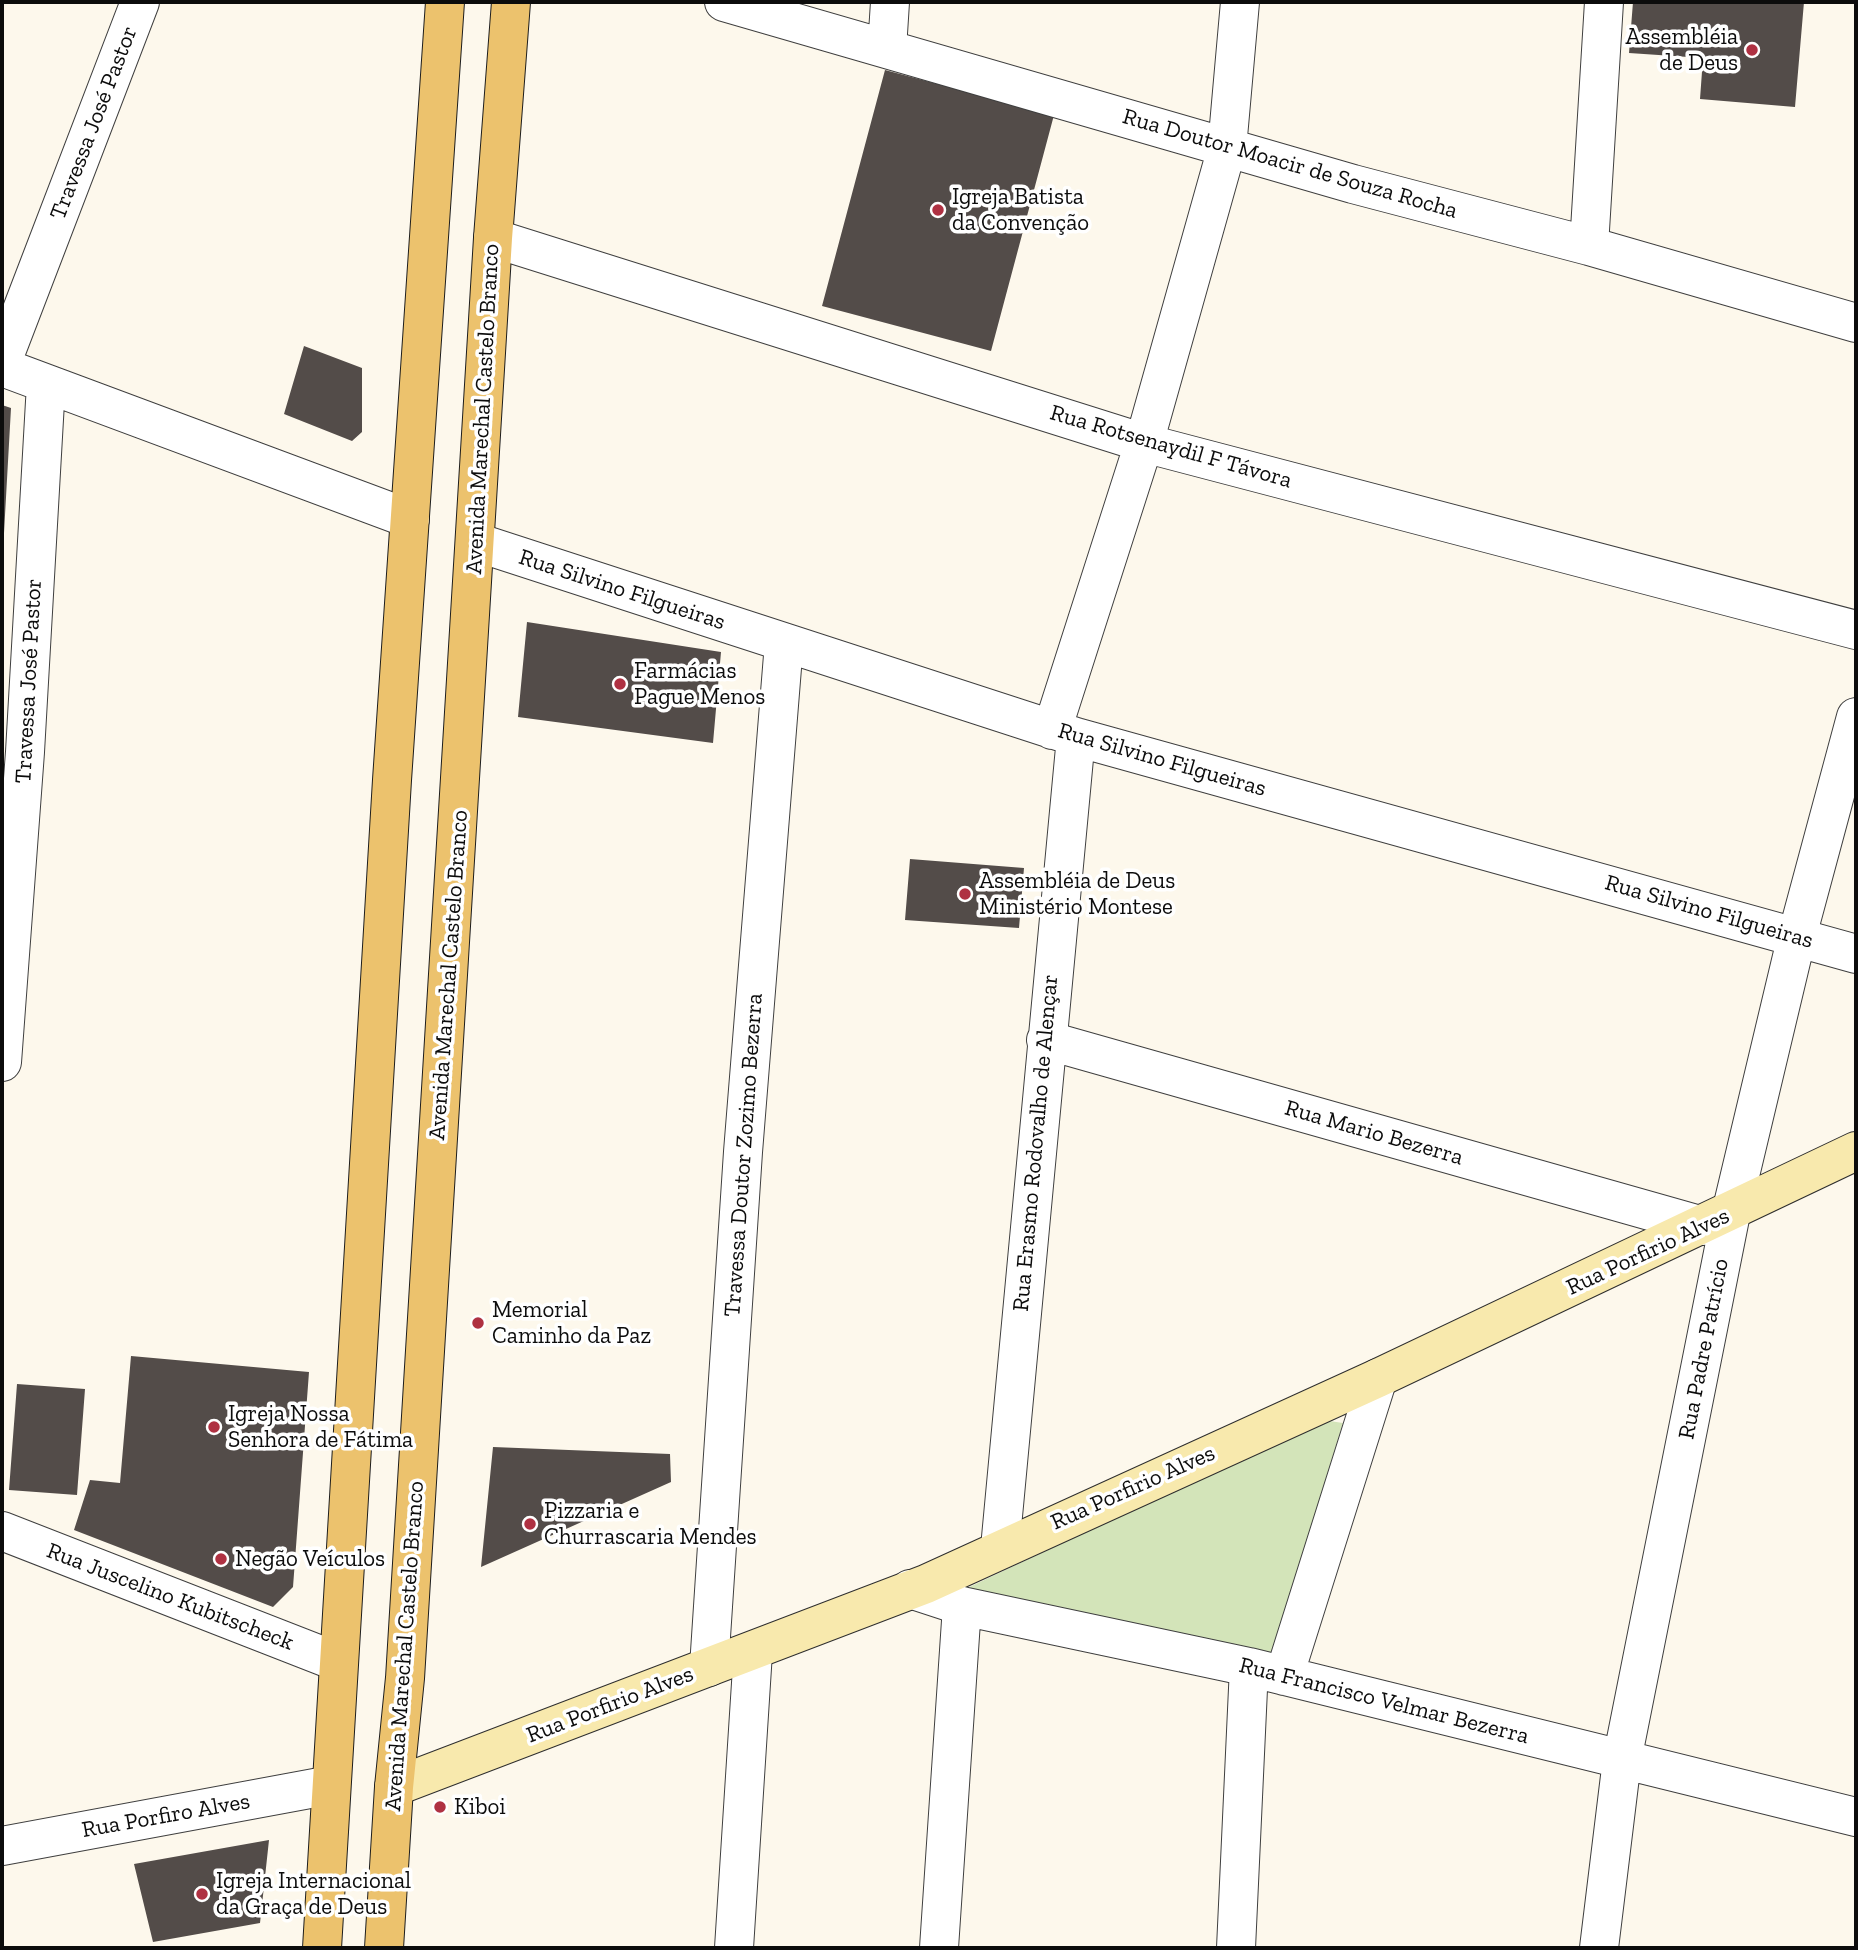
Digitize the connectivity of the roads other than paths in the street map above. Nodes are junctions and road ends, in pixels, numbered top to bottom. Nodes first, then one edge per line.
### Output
1 (140, 2) edge
2 (445, 2) edge
3 (511, 2) edge
4 (724, 2) edge
5 (890, 2) edge
6 (1240, 2) edge
7 (1604, 2) edge
8 (887, 49) junction
9 (1227, 148) junction
10 (493, 237) junction
11 (1589, 246) junction
12 (1856, 323) edge
13 (2, 364) edge
14 (46, 384) junction
15 (1144, 443) junction
16 (410, 519) junction
17 (476, 542) junction
18 (1856, 630) edge
19 (783, 643) junction
20 (1856, 717) edge
21 (1064, 733) junction
22 (14, 748) edge
23 (1797, 936) junction
24 (1856, 954) edge
25 (1045, 1040) junction
26 (2, 1062) edge
27 (1856, 1151) edge
28 (1717, 1220) junction
29 (1378, 1378) junction
30 (2, 1531) edge
31 (1000, 1548) junction
32 (910, 1589) junction
33 (962, 1606) junction
34 (753, 1652) junction
35 (338, 1662) junction
36 (709, 1667) junction
37 (1267, 1672) junction
38 (1622, 1760) junction
39 (331, 1785) junction
40 (394, 1787) junction
41 (1856, 1817) edge
42 (2, 1846) edge
43 (322, 1948) edge
44 (384, 1948) edge
45 (734, 1948) edge
46 (939, 1948) edge
47 (1236, 1948) edge
48 (1599, 1948) edge

1 - 13 street, Travessa José Pastor
2 - 16 main road
3 - 10 main road, Avenida Marechal Castelo Branco
4 - 8 street, Rua Doutor Moacir de Souza Rocha
5 - 8 street
6 - 9 street, Rua Erasmo Rodovalho de Alençar
7 - 11 street
8 - 9 street, Rua Doutor Moacir de Souza Rocha
9 - 11 street, Rua Doutor Moacir de Souza Rocha
9 - 15 street, Rua Erasmo Rodovalho de Alençar
10 - 15 street, Rua Rotsenaydil F Távora
10 - 17 main road, Avenida Marechal Castelo Branco
11 - 12 street, Rua Doutor Moacir de Souza Rocha
13 - 14 street
14 - 16 street
14 - 22 street, Travessa José Pastor
15 - 18 street, Rua Rotsenaydil F Távora
15 - 21 street, Rua Erasmo Rodovalho de Alençar
16 - 35 main road
17 - 19 street, Rua Silvino Filgueiras
17 - 40 main road, Avenida Marechal Castelo Branco
19 - 21 street, Rua Silvino Filgueiras
19 - 36 street, Travessa Doutor Zozimo Bezerra
20 - 23 street, Rua Padre Patrício
21 - 23 street, Rua Silvino Filgueiras
21 - 25 street, Rua Erasmo Rodovalho de Alençar
22 - 26 street, Travessa José Pastor
23 - 24 street, Rua Silvino Filgueiras
23 - 28 street, Rua Padre Patrício
25 - 28 street, Rua Mario Bezerra
25 - 31 street, Rua Erasmo Rodovalho de Alençar
27 - 28 street, Rua Porfirio Alves
28 - 29 street, Rua Porfirio Alves
28 - 38 street, Rua Padre Patrício
29 - 31 street, Rua Porfirio Alves
29 - 37 street
30 - 35 street, Rua Juscelino Kubitscheck
31 - 32 street, Rua Porfirio Alves
32 - 33 street, Rua Francisco Velmar Bezerra
32 - 34 street, Rua Porfirio Alves
33 - 37 street, Rua Francisco Velmar Bezerra
33 - 46 street
34 - 36 street, Rua Porfirio Alves
34 - 45 street
35 - 39 main road
36 - 40 street, Rua Porfirio Alves
37 - 38 street, Rua Francisco Velmar Bezerra
37 - 47 street
38 - 41 street, Rua Francisco Velmar Bezerra
38 - 48 street, Rua Padre Patrício
39 - 42 street, Rua Porfiro Alves
39 - 43 main road
40 - 44 main road, Avenida Marechal Castelo Branco

